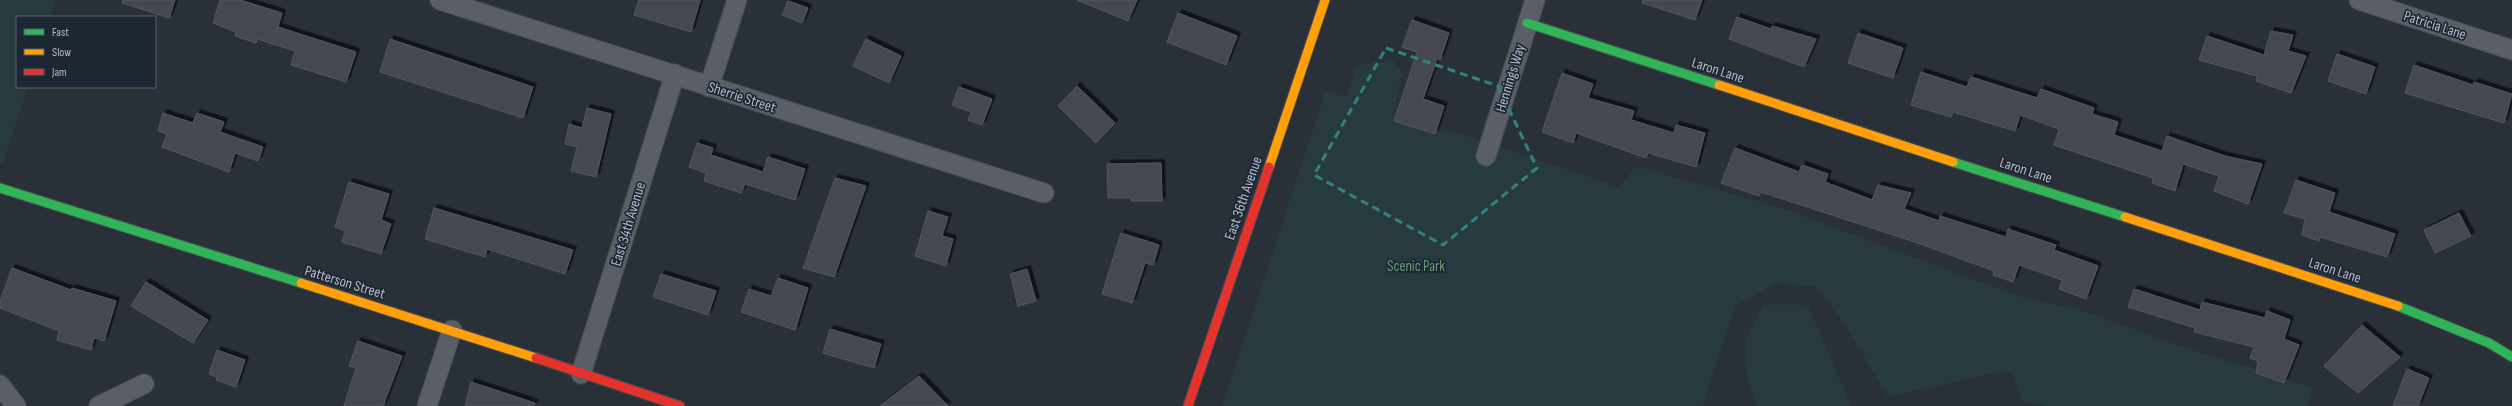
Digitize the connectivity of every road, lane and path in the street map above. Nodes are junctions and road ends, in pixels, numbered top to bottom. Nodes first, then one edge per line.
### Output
1 (440, 0) edge
2 (737, 0) edge
3 (1324, 0) edge
4 (1535, 0) edge
5 (2359, 0) edge
6 (1527, 23) junction
7 (2512, 50) edge
8 (675, 74) junction
9 (709, 87) junction
10 (1486, 156) dead end
11 (0, 188) edge
12 (1044, 193) dead end
13 (452, 330) junction
14 (2512, 357) edge
15 (581, 374) junction
16 (144, 384) dead end
17 (0, 385) edge
18 (16, 406) edge
19 (99, 406) edge
20 (427, 406) edge
21 (680, 406) edge
22 (1188, 406) edge

1 - 8 street, Sherrie Street
2 - 9 street
3 - 22 street, East 36th Avenue
4 - 6 street, Hennings Way
5 - 7 street, Patricia Lane
6 - 10 street, Hennings Way
6 - 14 street, Laron Lane
8 - 9 street, Sherrie Street
8 - 15 street, East 34th Avenue
9 - 12 street, Sherrie Street
11 - 13 street, Patterson Street
13 - 15 street, Patterson Street
13 - 20 street
15 - 21 street, Patterson Street
16 - 19 street
17 - 18 street

